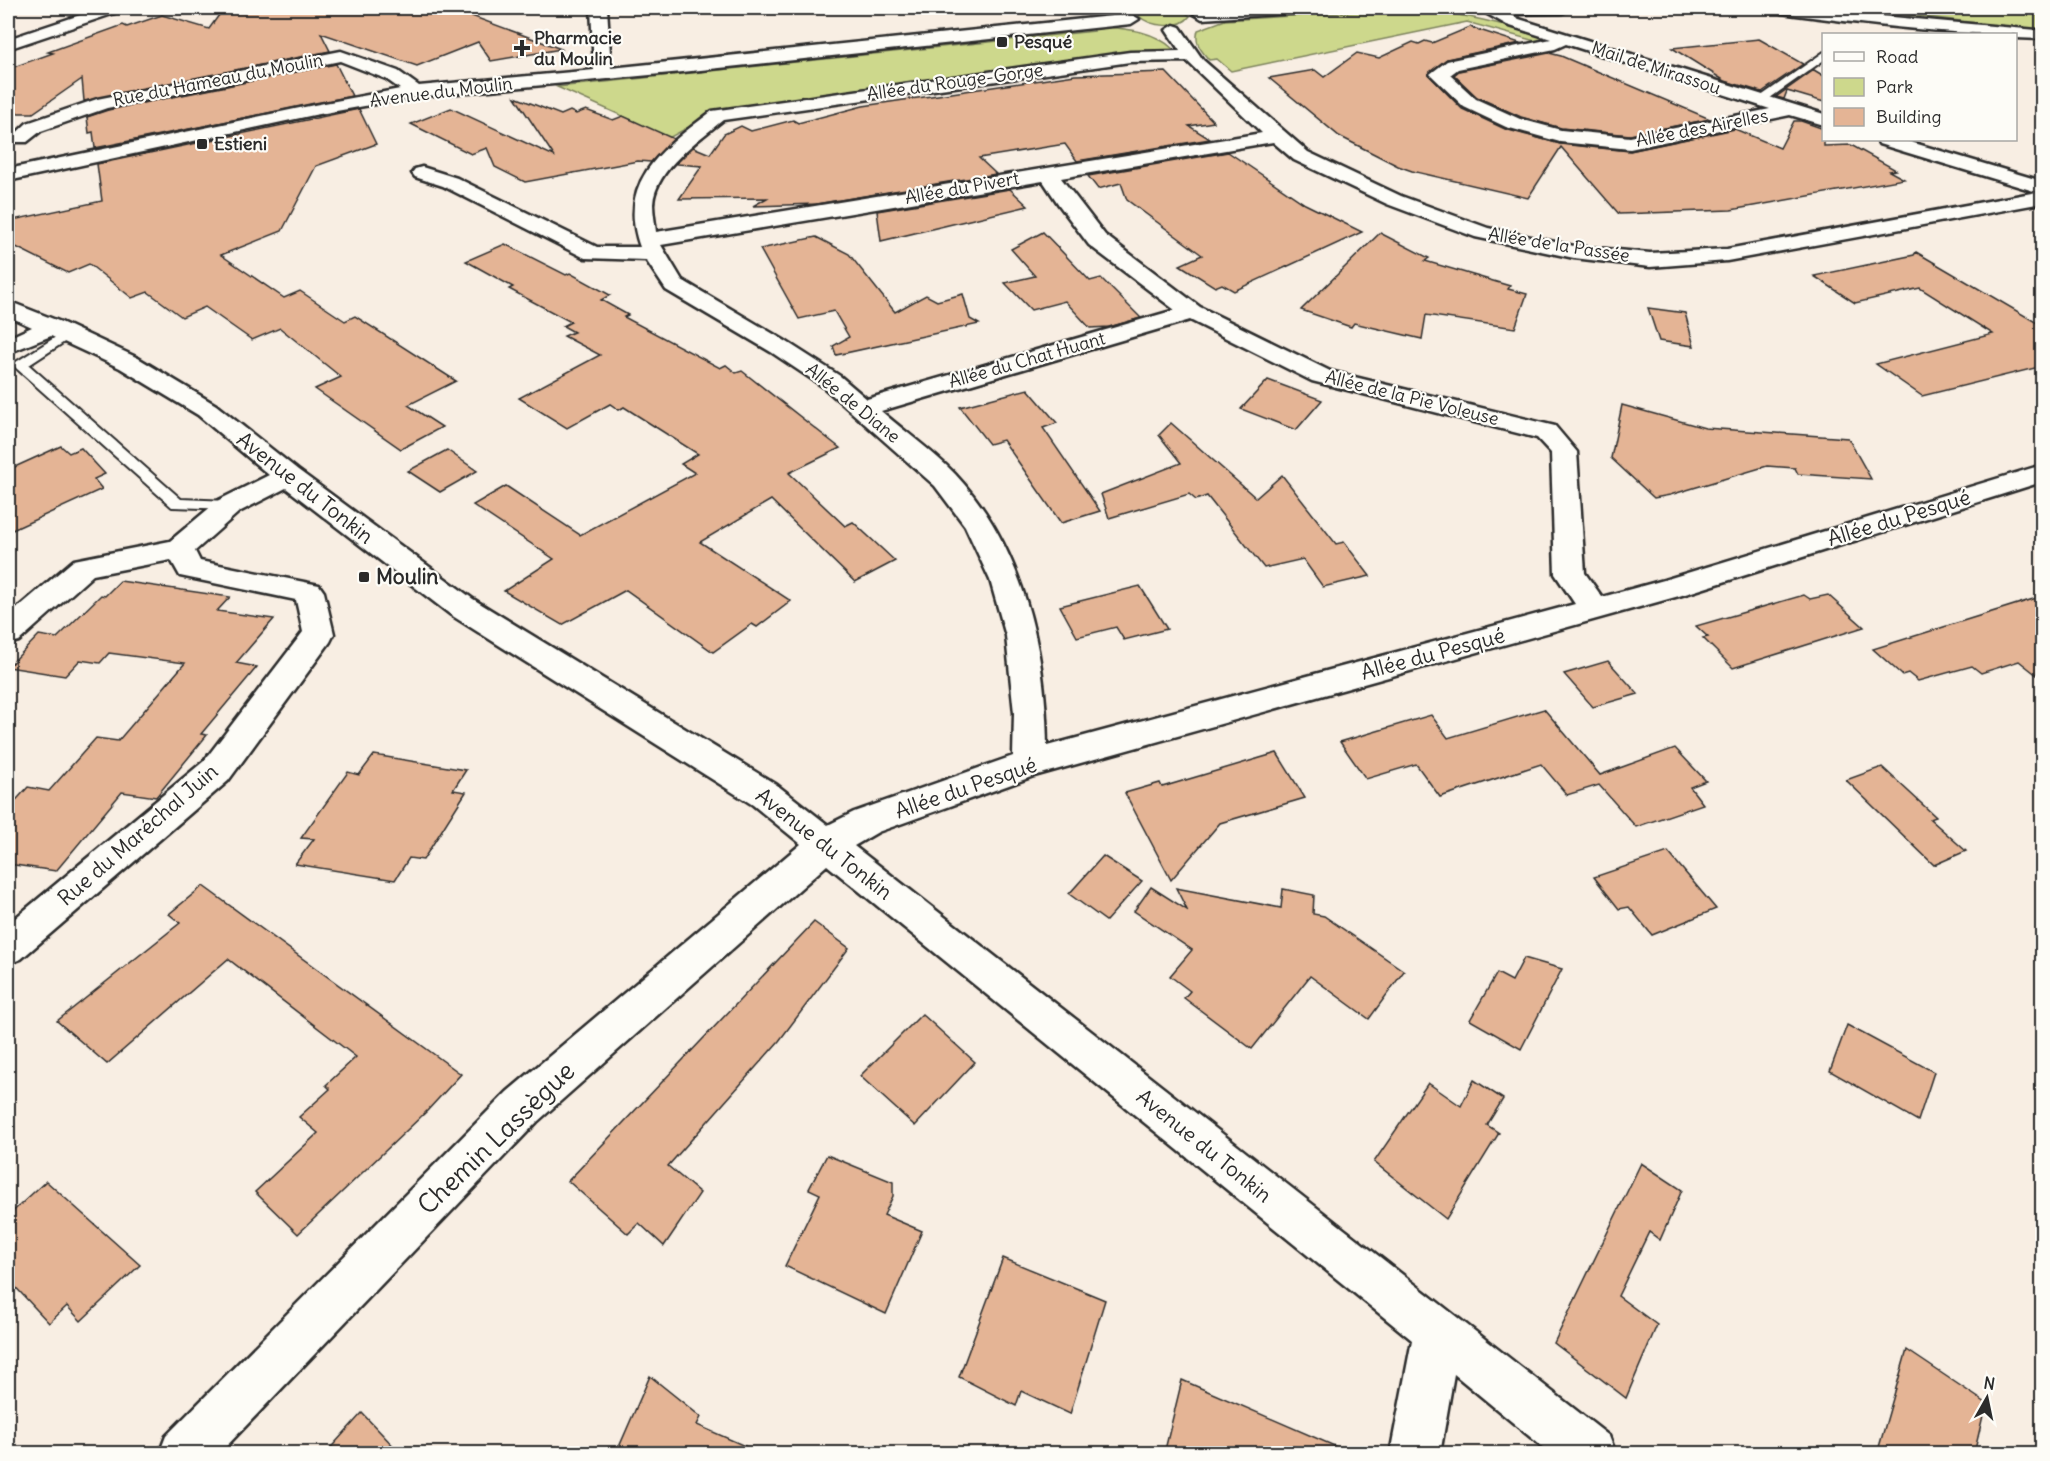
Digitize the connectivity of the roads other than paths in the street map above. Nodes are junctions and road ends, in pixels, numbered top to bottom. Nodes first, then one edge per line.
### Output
1 (115, 8) edge
2 (598, 8) edge
3 (1294, 8) edge
4 (1483, 8) edge
5 (1507, 8) edge
6 (1562, 8) edge
7 (1781, 8) edge
8 (1838, 8) edge
9 (1197, 11) edge
10 (1137, 18) edge
11 (2040, 35) edge
12 (1564, 38) junction
13 (8, 44) edge
14 (1192, 56) junction
15 (1822, 56) edge
16 (603, 73) junction
17 (415, 92) junction
18 (1760, 101) junction
19 (1790, 110) junction
20 (718, 115) joint
21 (1822, 119) edge
22 (1277, 136) junction
23 (20, 138) dead end
24 (1889, 141) edge
25 (422, 173) dead end
26 (1049, 174) junction
27 (8, 175) edge
28 (2043, 187) edge
29 (2043, 196) edge
30 (650, 248) junction
31 (8, 308) edge
32 (1192, 312) junction
33 (60, 331) junction
34 (8, 346) edge
35 (862, 409) junction
36 (2043, 473) edge
37 (288, 476) junction
38 (229, 506) junction
39 (179, 549) junction
40 (1595, 609) junction
41 (8, 633) edge
42 (1030, 764) junction
43 (826, 843) junction
44 (8, 947) edge
45 (1437, 1332) junction
46 (184, 1454) edge
47 (1415, 1454) edge
48 (1591, 1454) edge

1 - 13 street
2 - 16 street
3 - 9 street
4 - 5 street
4 - 6 street
4 - 12 street, Mail de Mirassou
7 - 11 street
8 - 11 street
9 - 14 street, Allée de la Passée
10 - 16 street, Avenue du Moulin
12 - 18 street, Mail de Mirassou
12 - 19 street, Allée des Airelles
14 - 20 street, Allée du Rouge-Gorge
14 - 22 street, Allée de la Passée
15 - 18 lane
16 - 17 street, Avenue du Moulin
17 - 23 street, Rue du Hameau du Moulin
17 - 27 street, Avenue du Moulin
18 - 19 street, Mail de Mirassou
19 - 21 street, Mail de Mirassou
20 - 30 street, Allée de Diane
22 - 26 street, Allée du Pivert
22 - 29 street, Allée de la Passée
24 - 28 street
25 - 30 street, Allée du Pivert
26 - 30 street, Allée du Pivert
26 - 32 street, Allée de la Pie Voleuse
30 - 35 street, Allée de Diane
31 - 33 street, Avenue du Tonkin
32 - 35 street, Allée du Chat Huant
32 - 40 street, Allée de la Pie Voleuse
33 - 34 street
33 - 37 street, Avenue du Tonkin
33 - 38 lane
35 - 42 street, Allée de Diane
36 - 40 street, Allée du Pesqué
37 - 38 street
37 - 43 street, Avenue du Tonkin
38 - 39 street
39 - 41 street
39 - 44 street, Rue du Maréchal Juin
40 - 42 street, Allée du Pesqué
42 - 43 street, Allée du Pesqué
43 - 45 street, Avenue du Tonkin
43 - 46 street, Chemin Lassègue
45 - 47 street
45 - 48 street, Avenue du Tonkin

